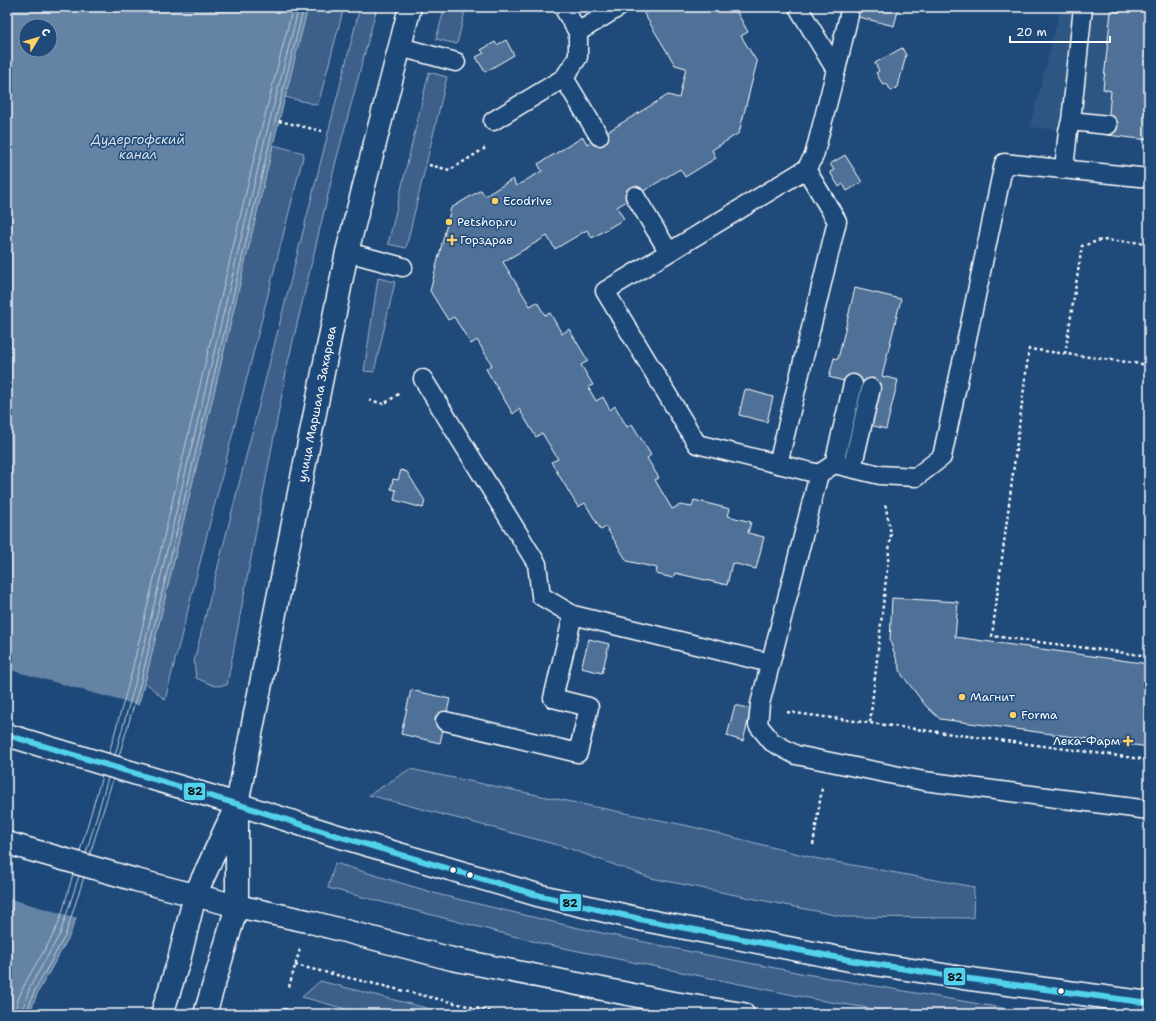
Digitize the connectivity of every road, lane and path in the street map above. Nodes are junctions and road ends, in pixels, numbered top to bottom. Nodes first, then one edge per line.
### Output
1 (410, 7) edge
2 (563, 7) edge
3 (619, 7) edge
4 (798, 7) edge
5 (1084, 7) edge
6 (850, 15) dead end
7 (578, 32) junction
8 (400, 47) junction
9 (456, 62) dead end
10 (836, 70) junction
11 (564, 78) junction
12 (279, 121) dead end
13 (493, 121) dead end
14 (1071, 121) junction
15 (1108, 125) dead end
16 (322, 131) dead end
17 (599, 136) dead end
18 (806, 169) junction
19 (1064, 169) junction
20 (1149, 178) edge
21 (635, 196) dead end
22 (1149, 243) edge
23 (347, 252) junction
24 (669, 252) junction
25 (403, 267) dead end
26 (1065, 354) junction
27 (1149, 365) edge
28 (423, 379) joint
29 (853, 384) dead end
30 (872, 388) dead end
31 (369, 400) dead end
32 (778, 464) junction
33 (834, 464) junction
34 (852, 468) junction
35 (819, 474) junction
36 (880, 475) junction
37 (573, 615) junction
38 (1149, 656) edge
39 (770, 663) junction
40 (780, 711) dead end
41 (445, 721) dead end
42 (870, 722) junction
43 (7, 735) edge
44 (1149, 760) edge
45 (827, 761) junction
46 (237, 804) junction
47 (1149, 810) edge
48 (7, 843) edge
49 (813, 845) dead end
50 (195, 895) junction
51 (237, 906) junction
52 (301, 944) dead end
53 (295, 965) junction
54 (290, 987) dead end
55 (1149, 1003) edge
56 (284, 1009) dead end
57 (162, 1014) edge
58 (205, 1014) edge
59 (305, 1014) edge
60 (501, 1014) edge
61 (743, 1014) edge

1 - 8 street, улица Маршала Захарова
2 - 7 lane
3 - 7 lane
4 - 10 lane
5 - 14 lane
6 - 10 lane
7 - 11 lane
8 - 9 lane
8 - 23 street, улица Маршала Захарова
10 - 18 lane
11 - 13 lane
11 - 17 lane
12 - 16 path
14 - 15 lane
14 - 19 lane
18 - 24 lane
18 - 32 lane
19 - 20 lane
19 - 36 lane
21 - 24 lane
22 - 26 path
23 - 25 lane
23 - 46 street, улица Маршала Захарова
24 - 32 lane
26 - 27 path
26 - 38 path
28 - 31 path
28 - 37 lane
29 - 33 lane
30 - 34 lane
32 - 35 lane
33 - 34 lane
33 - 35 lane
34 - 36 lane
35 - 39 lane
36 - 42 path
37 - 39 lane
37 - 41 lane
39 - 45 lane
40 - 42 path
42 - 44 path
43 - 46 street
45 - 47 lane
45 - 49 path
46 - 50 street, улица Маршала Захарова
46 - 51 street, улица Маршала Захарова
46 - 55 street
48 - 50 street
50 - 51 street
50 - 57 street, улица Маршала Захарова
51 - 58 street, улица Маршала Захарова
51 - 61 street
52 - 53 path
53 - 54 path
53 - 60 path
56 - 59 path

